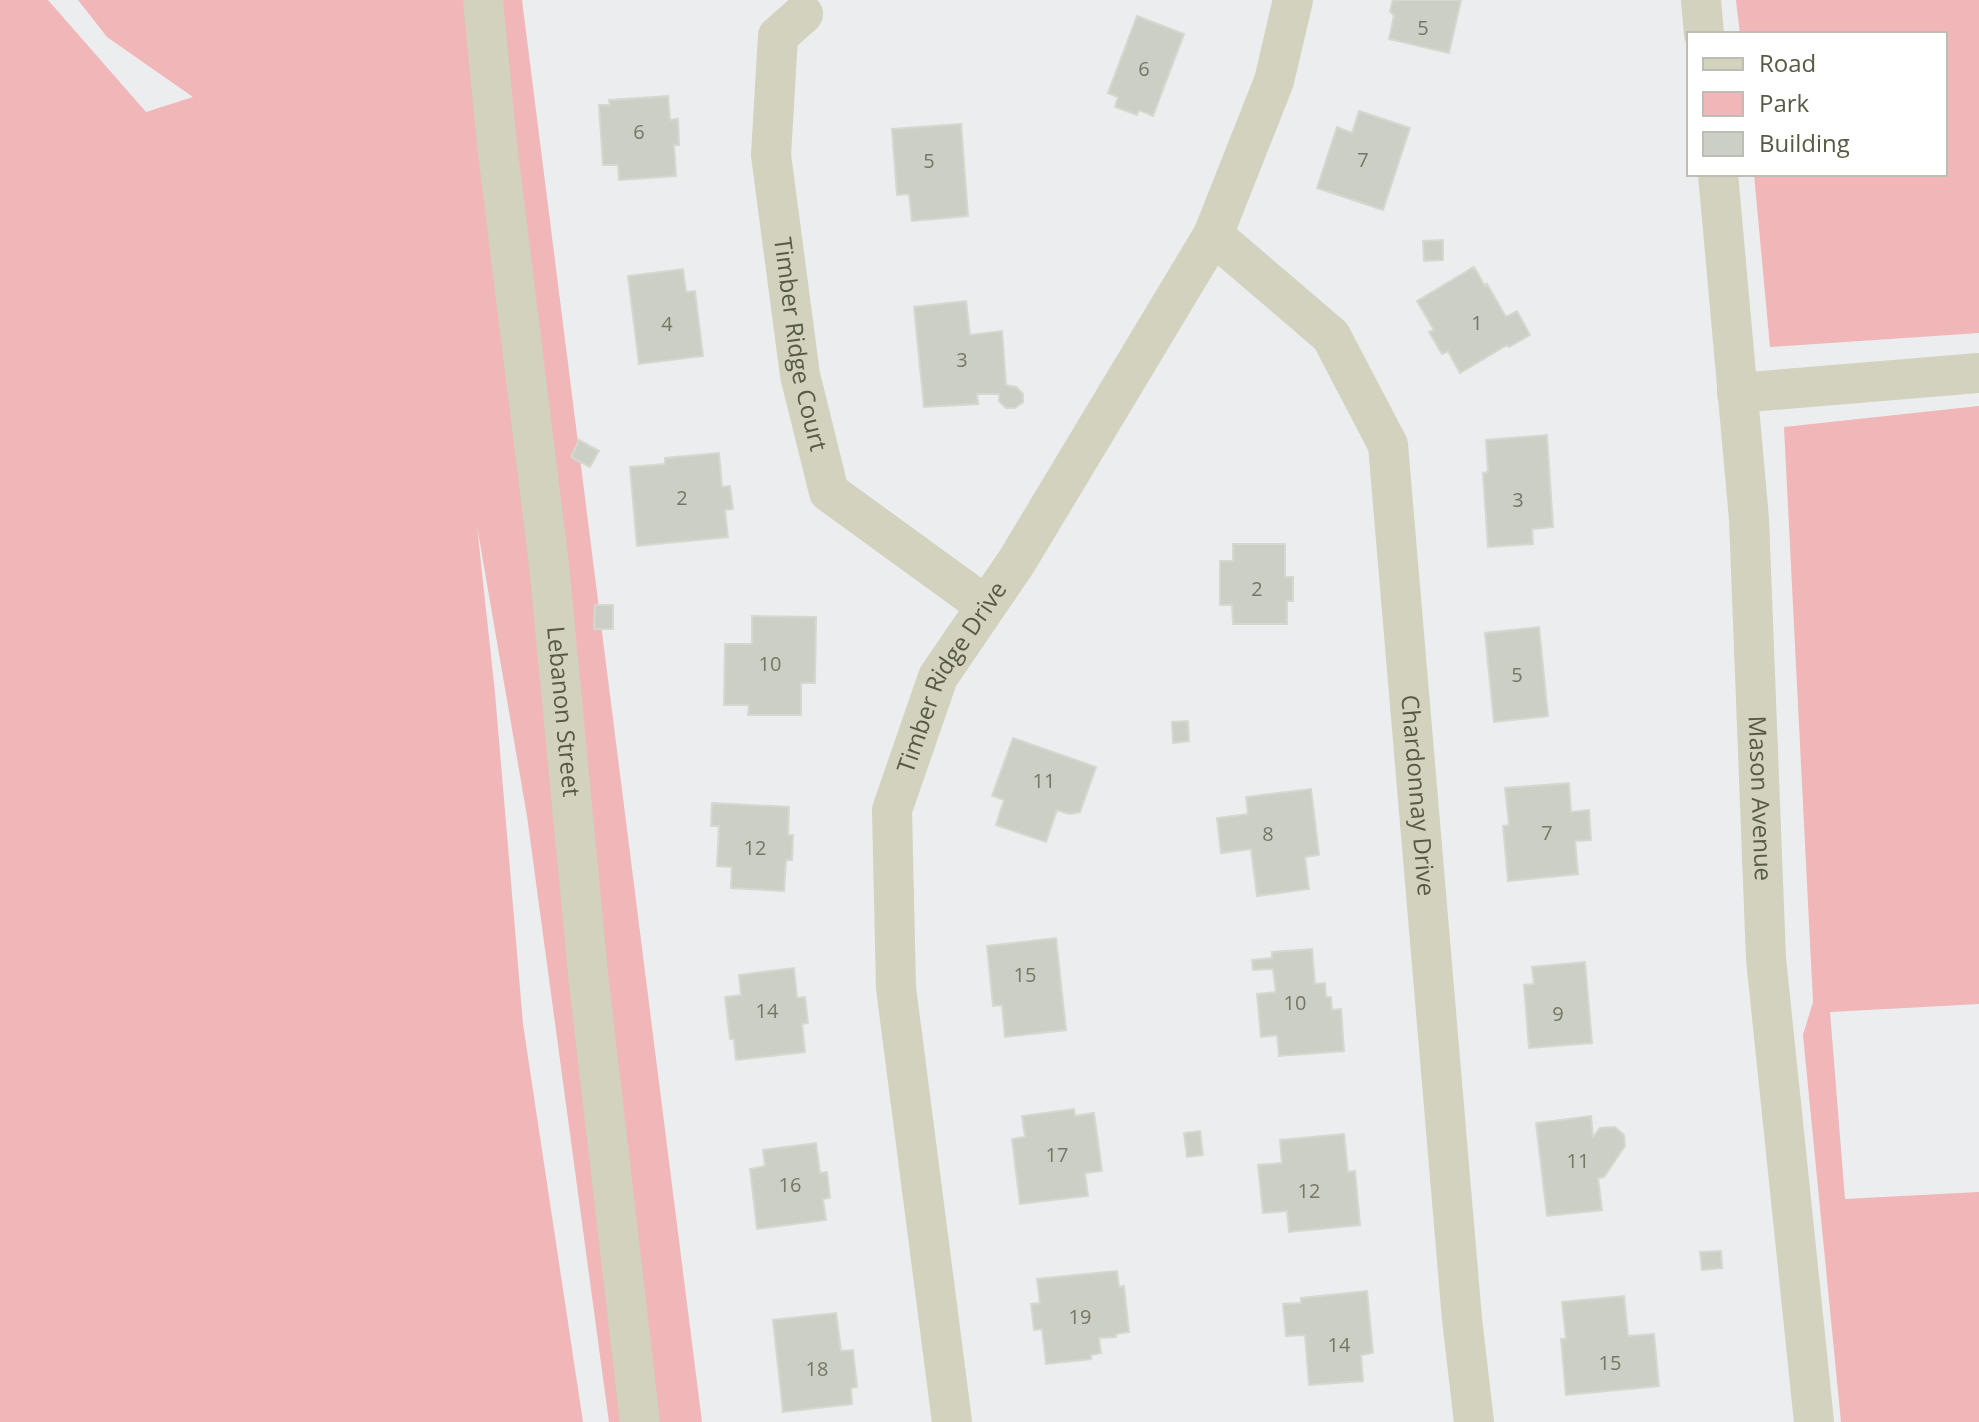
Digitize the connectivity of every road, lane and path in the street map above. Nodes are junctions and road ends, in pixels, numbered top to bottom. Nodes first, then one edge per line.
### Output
1 (483, 0) edge
2 (1293, 0) edge
3 (1701, 0) edge
4 (803, 14) dead end
5 (1704, 32) edge
6 (1718, 176) edge
7 (1213, 235) junction
8 (1979, 373) edge
9 (1737, 393) junction
10 (986, 606) junction
11 (640, 1422) edge
12 (952, 1422) edge
13 (1474, 1422) edge
14 (1814, 1422) edge

1 - 11 street, Lebanon Street
2 - 7 street, Timber Ridge Drive
3 - 5 street
4 - 10 street, Timber Ridge Court
6 - 9 street, Mason Avenue
7 - 10 street, Timber Ridge Drive
7 - 13 street, Chardonnay Drive
8 - 9 street
9 - 14 street, Mason Avenue
10 - 12 street, Timber Ridge Drive

